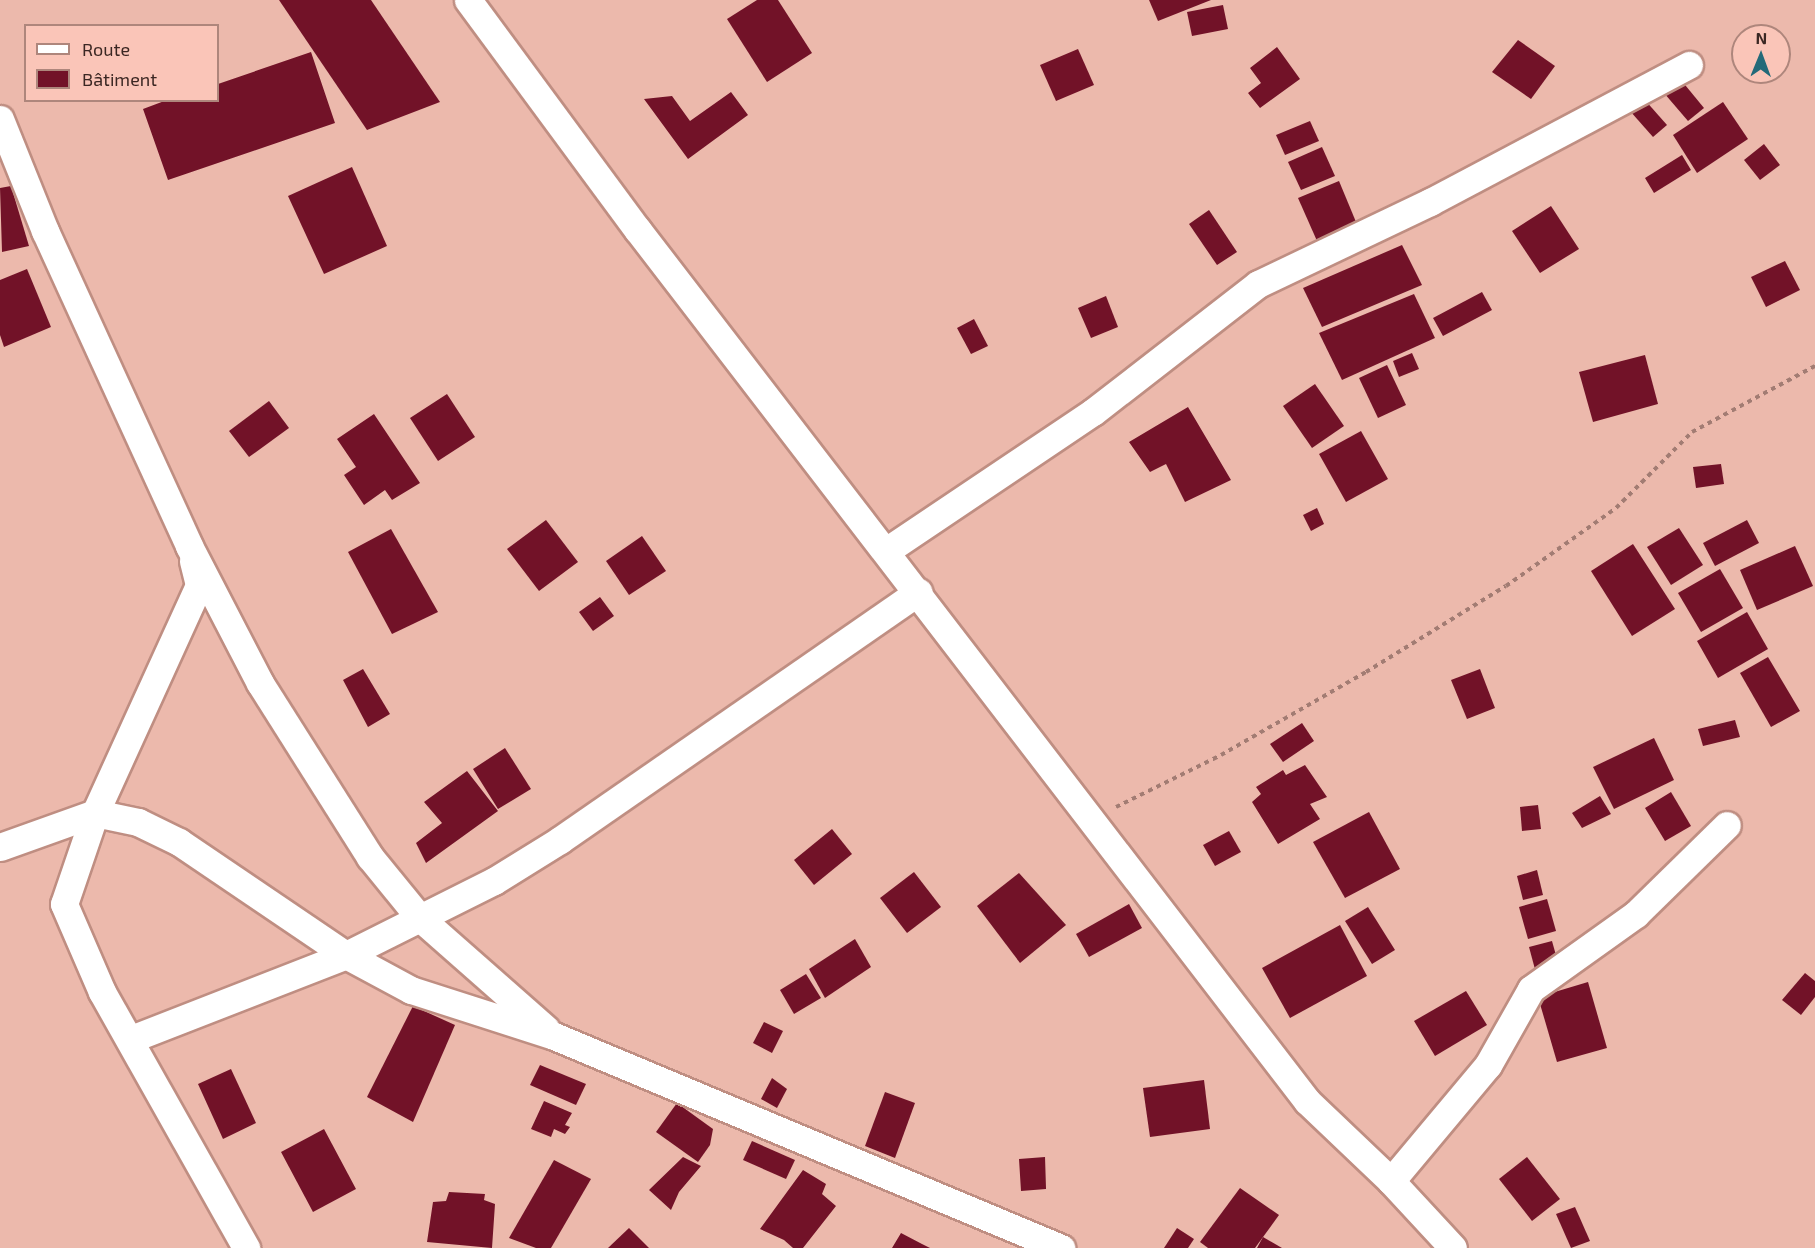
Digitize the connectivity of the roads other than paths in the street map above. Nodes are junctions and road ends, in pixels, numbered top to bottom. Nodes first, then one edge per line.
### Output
1 (468, 0) edge
2 (1689, 64) dead end
3 (0, 119) edge
4 (189, 546) junction
5 (886, 550) junction
6 (918, 592) junction
7 (95, 813) junction
8 (1727, 825) dead end
9 (0, 848) edge
10 (419, 917) junction
11 (346, 955) junction
12 (554, 1036) junction
13 (131, 1039) junction
14 (1391, 1181) junction
15 (246, 1248) edge
16 (1061, 1248) edge
17 (1453, 1248) edge

1 - 5 street
2 - 5 street
3 - 4 street
4 - 7 street
4 - 10 street
5 - 6 street
6 - 10 street
6 - 14 street
7 - 9 street
7 - 11 street
7 - 13 street
8 - 14 street
10 - 11 street
10 - 12 street
11 - 12 street
11 - 13 street
12 - 16 street
13 - 15 street
14 - 17 street

